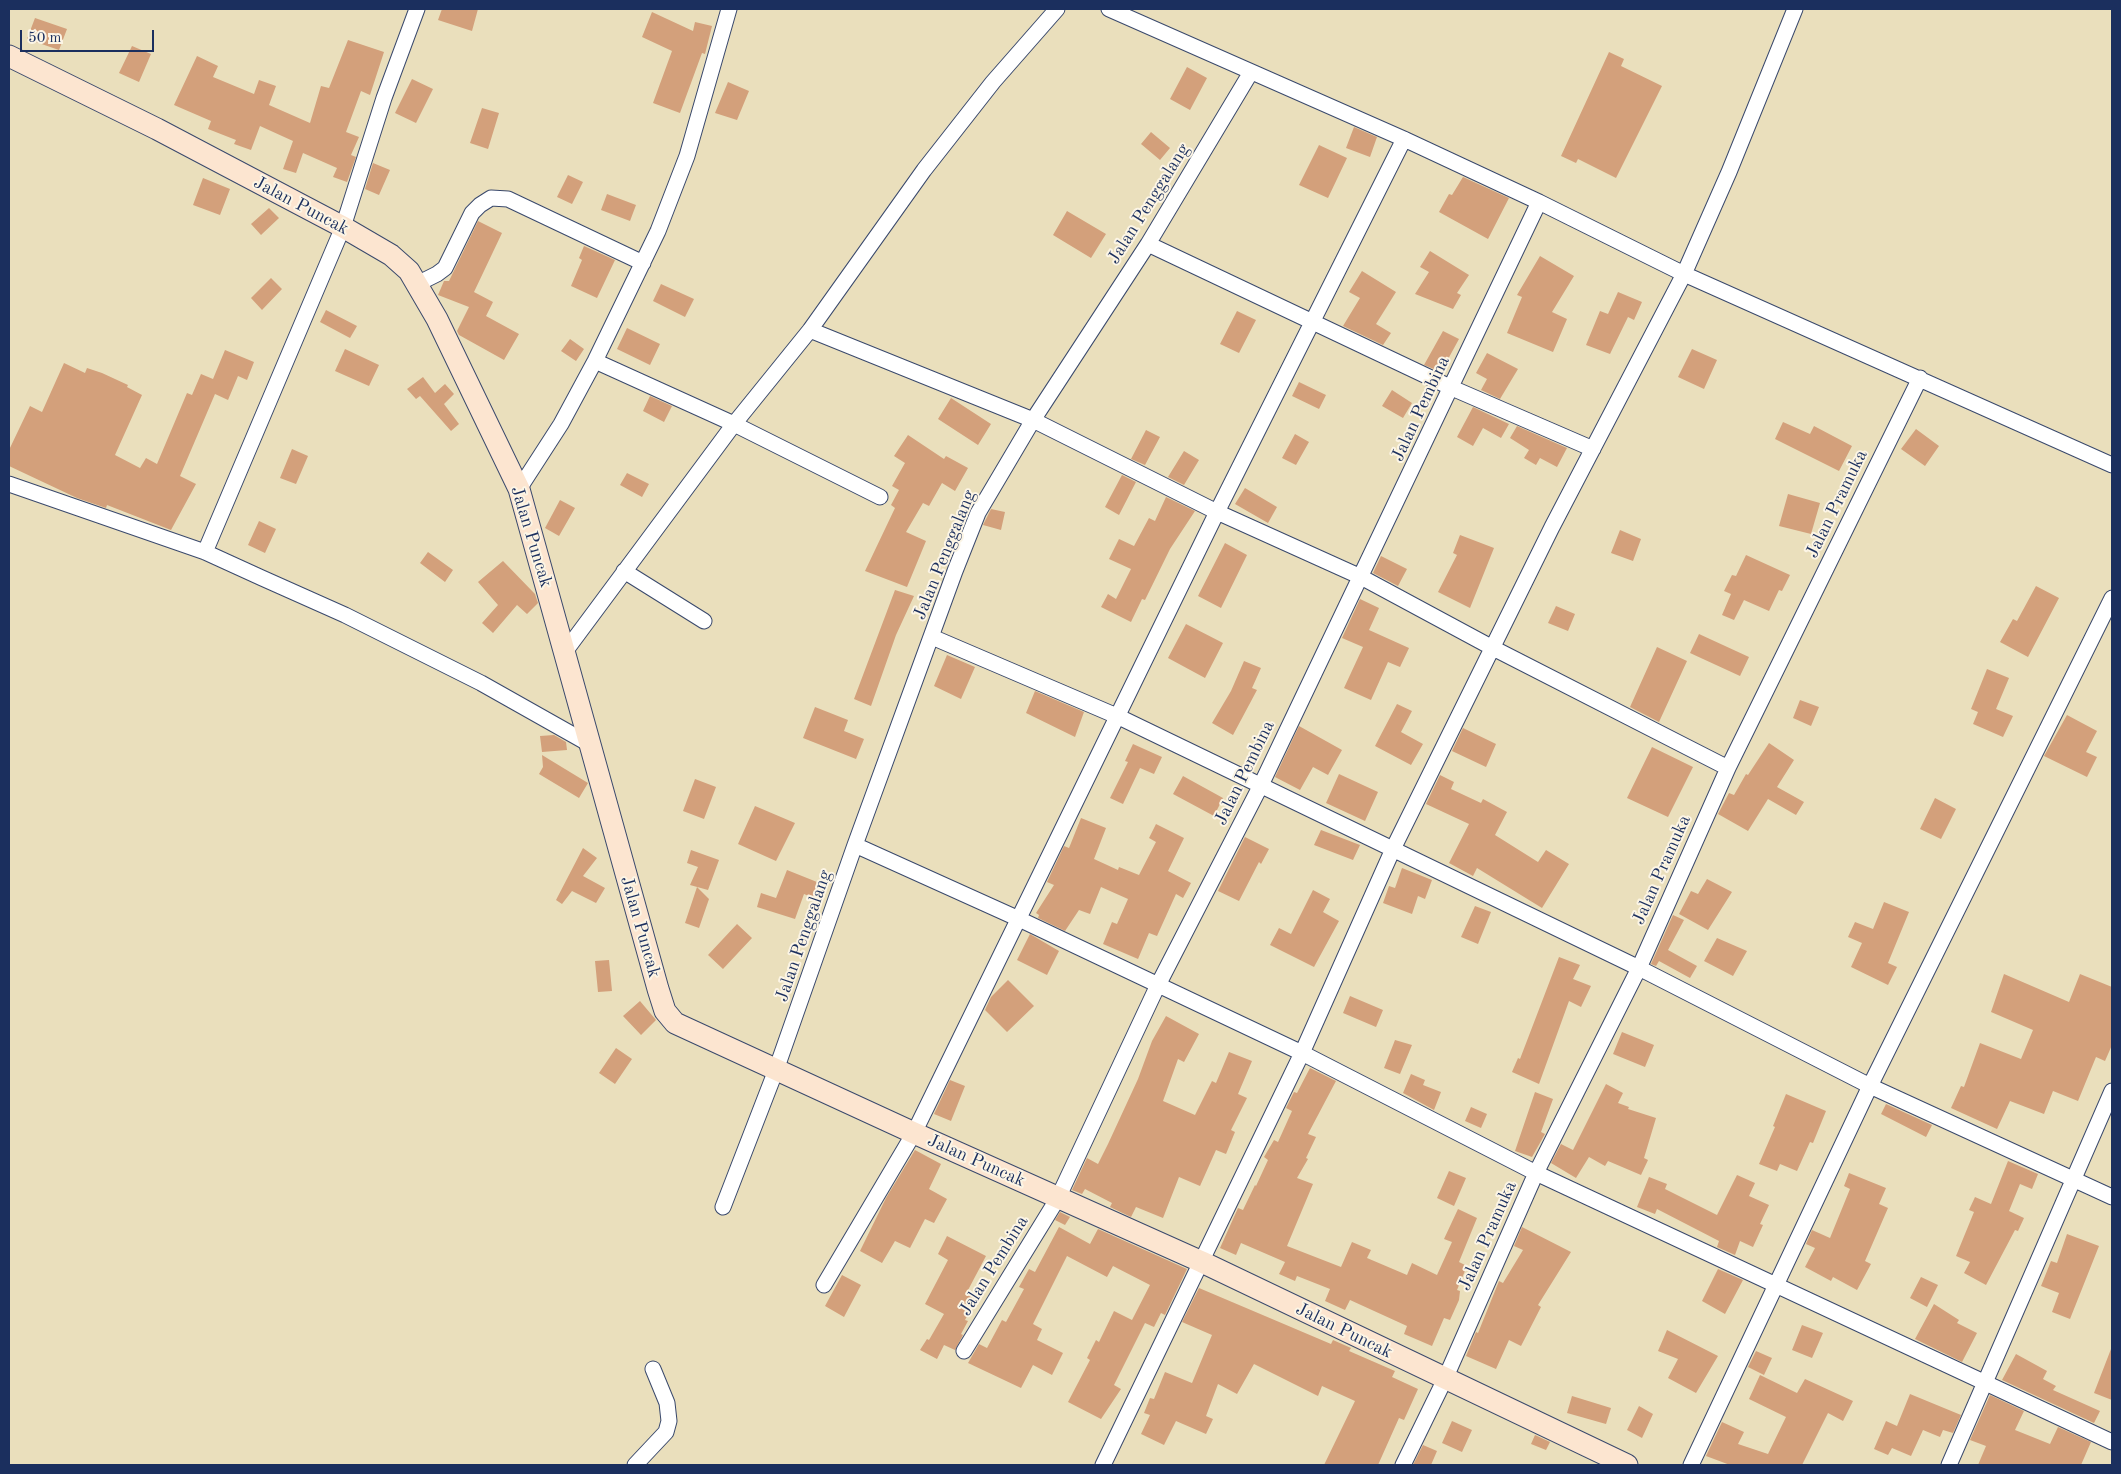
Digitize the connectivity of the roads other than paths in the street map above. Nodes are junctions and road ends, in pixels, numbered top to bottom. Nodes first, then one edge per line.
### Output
1 (418, 9) edge
2 (729, 9) edge
3 (1057, 9) edge
4 (1109, 9) edge
5 (1794, 9) edge
6 (9, 56) edge
7 (1251, 72) junction
8 (1404, 139) junction
9 (1539, 202) junction
10 (343, 227) junction
11 (1148, 244) junction
12 (643, 263) junction
13 (1684, 274) junction
14 (417, 284) junction
15 (1314, 322) junction
16 (810, 330) junction
17 (595, 361) junction
18 (1920, 378) junction
19 (1452, 388) junction
20 (1033, 420) junction
21 (734, 424) junction
22 (1593, 449) junction
23 (2112, 465) edge
24 (9, 484) edge
25 (519, 489) junction
26 (880, 497) dead end
27 (1217, 512) junction
28 (204, 552) junction
29 (624, 571) junction
30 (1361, 577) junction
31 (2112, 598) edge
32 (704, 621) dead end
33 (932, 638) junction
34 (1491, 647) junction
35 (564, 652) junction
36 (1119, 717) junction
37 (591, 745) junction
38 (1728, 768) junction
39 (1261, 785) junction
40 (855, 844) junction
41 (1393, 849) junction
42 (1019, 919) junction
43 (1639, 968) junction
44 (1158, 986) junction
45 (1302, 1054) junction
46 (776, 1070) junction
47 (1870, 1086) junction
48 (2112, 1091) edge
49 (914, 1134) junction
50 (1536, 1173) junction
51 (2074, 1180) junction
52 (2112, 1197) edge
53 (1058, 1198) junction
54 (723, 1208) dead end
55 (1202, 1262) junction
56 (824, 1285) dead end
57 (1776, 1285) junction
58 (964, 1351) dead end
59 (653, 1369) dead end
60 (1445, 1380) junction
61 (1985, 1384) junction
62 (2112, 1442) edge
63 (635, 1465) edge
64 (1103, 1465) edge
65 (1403, 1465) edge
66 (1627, 1465) edge
67 (1691, 1465) edge
68 (1949, 1465) edge

1 - 10 street
2 - 12 street
3 - 16 street
4 - 7 street
5 - 13 street
6 - 10 street, Jalan Puncak
7 - 8 street
7 - 11 street, Jalan Penggalang
8 - 9 street
8 - 15 street
9 - 13 street
9 - 19 street, Jalan Pembina
10 - 14 street, Jalan Puncak
10 - 28 street
11 - 15 street
11 - 20 street, Jalan Penggalang
12 - 14 street
12 - 17 street
13 - 18 street
13 - 22 street
14 - 25 street, Jalan Puncak
15 - 19 street
15 - 27 street
16 - 20 street
16 - 21 street
17 - 21 street
17 - 25 street
18 - 23 street
18 - 38 street, Jalan Pramuka
19 - 22 street
19 - 30 street, Jalan Pembina
20 - 27 street
20 - 33 street, Jalan Penggalang
21 - 26 street
21 - 29 street
22 - 34 street
24 - 28 street
25 - 35 street, Jalan Puncak
27 - 30 street
27 - 36 street
28 - 37 street
29 - 32 street
29 - 35 street
30 - 34 street
30 - 39 street, Jalan Pembina
31 - 47 street
33 - 36 street
33 - 40 street, Jalan Penggalang
34 - 38 street
34 - 41 street
35 - 37 street, Jalan Puncak
36 - 39 street
36 - 42 street
37 - 46 street, Jalan Puncak
38 - 43 street, Jalan Pramuka
39 - 41 street
39 - 44 street, Jalan Pembina
40 - 42 street
40 - 46 street, Jalan Penggalang
41 - 43 street
41 - 45 street
42 - 44 street
42 - 49 street
43 - 47 street
43 - 50 street, Jalan Pramuka
44 - 45 street
44 - 53 street, Jalan Pembina
45 - 50 street
45 - 55 street
46 - 49 street, Jalan Puncak
46 - 54 street, Jalan Penggalang
47 - 51 street
47 - 57 street
48 - 51 street
49 - 53 street, Jalan Puncak
49 - 56 street
50 - 57 street
50 - 60 street, Jalan Pramuka
51 - 52 street
51 - 61 street
53 - 55 street, Jalan Puncak
53 - 58 street, Jalan Pembina
55 - 60 street, Jalan Puncak
55 - 64 street
57 - 61 street
57 - 67 street
59 - 63 street
60 - 65 street, Jalan Pramuka
60 - 66 street, Jalan Puncak
61 - 62 street
61 - 68 street

